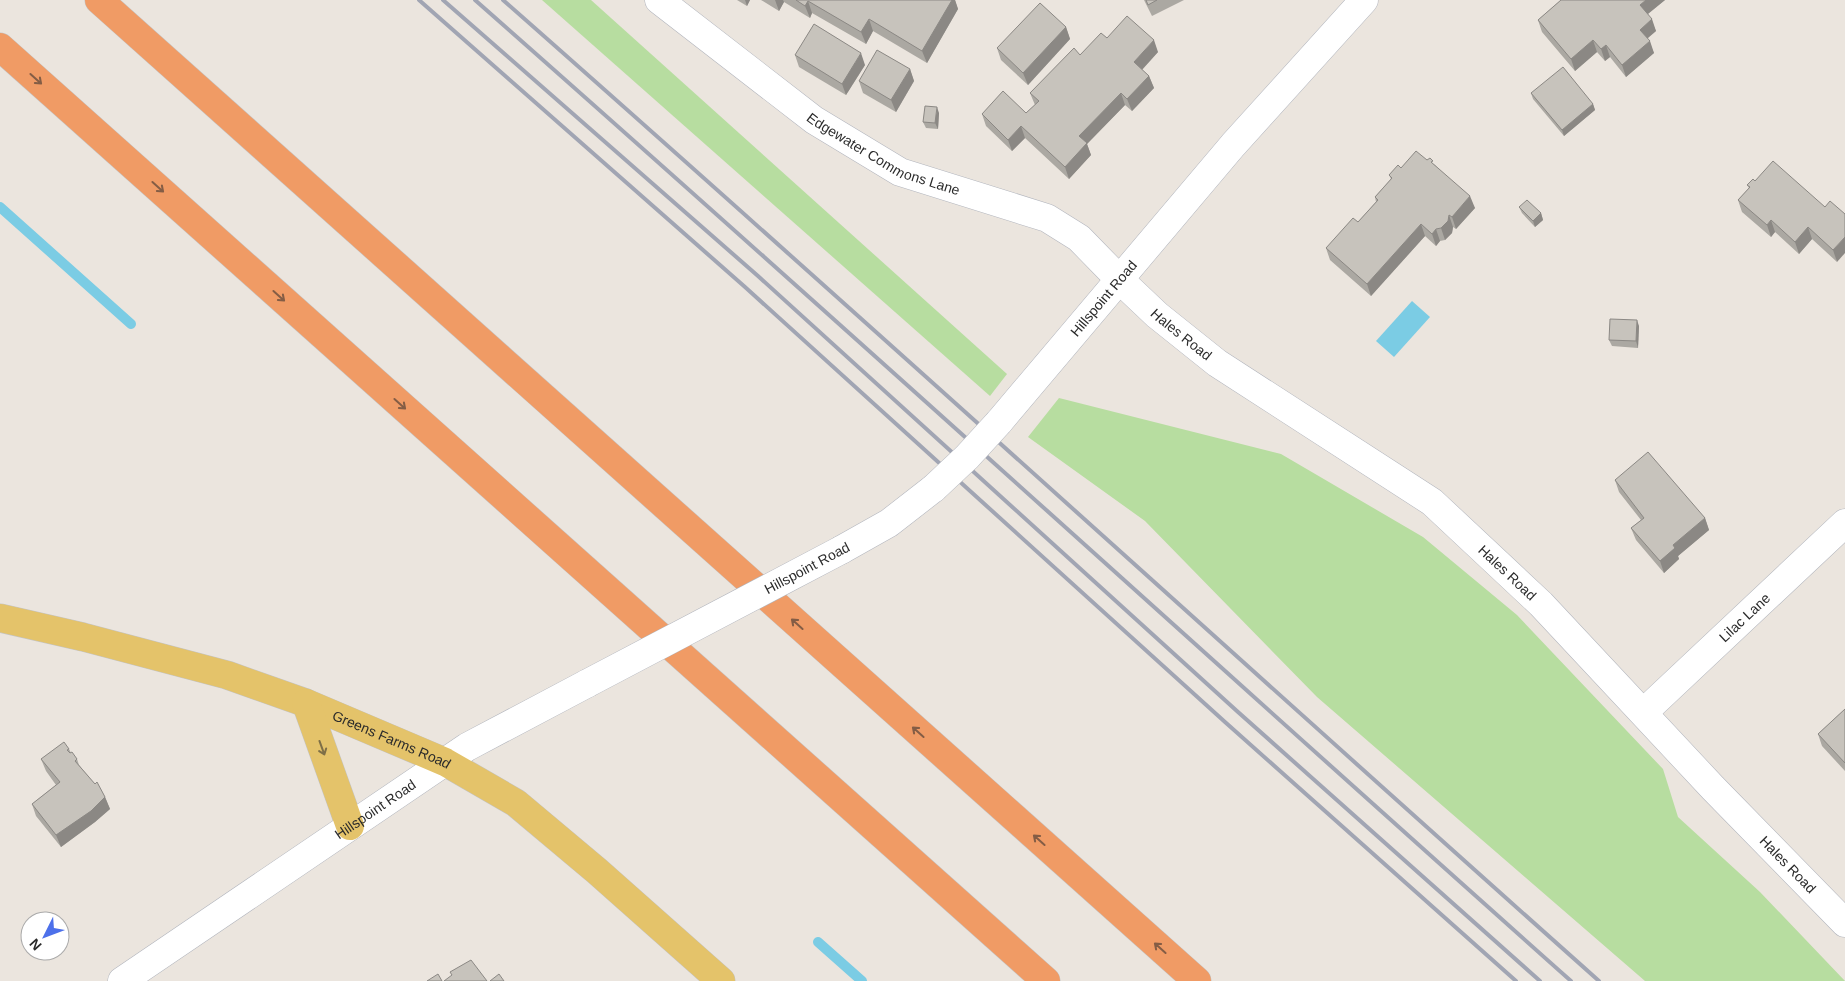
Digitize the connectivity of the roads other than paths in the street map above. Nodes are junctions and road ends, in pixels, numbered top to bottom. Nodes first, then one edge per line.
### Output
1 (99, 0) edge
2 (659, 0) edge
3 (1353, 4) edge
4 (0, 47) edge
5 (1120, 280) junction
6 (1845, 523) edge
7 (0, 618) edge
8 (306, 702) junction
9 (1644, 712) junction
10 (445, 762) junction
11 (350, 826) junction
12 (1845, 923) edge
13 (122, 981) edge
14 (721, 981) edge
15 (1046, 981) edge
16 (1197, 981) edge

16 -> 1 highway
2 - 5 street, Edgewater Commons Lane
3 - 5 street, Hillspoint Road
4 -> 15 highway
5 - 9 street, Hales Road
5 - 10 street, Hillspoint Road, bridge
6 - 9 street, Lilac Lane
7 - 8 main road, Greens Farms Road
8 - 10 main road, Greens Farms Road
8 -> 11 main road
9 - 12 street, Hales Road
10 - 11 street, Hillspoint Road
10 - 14 main road, Greens Farms Road
11 - 13 street, Hillspoint Road

